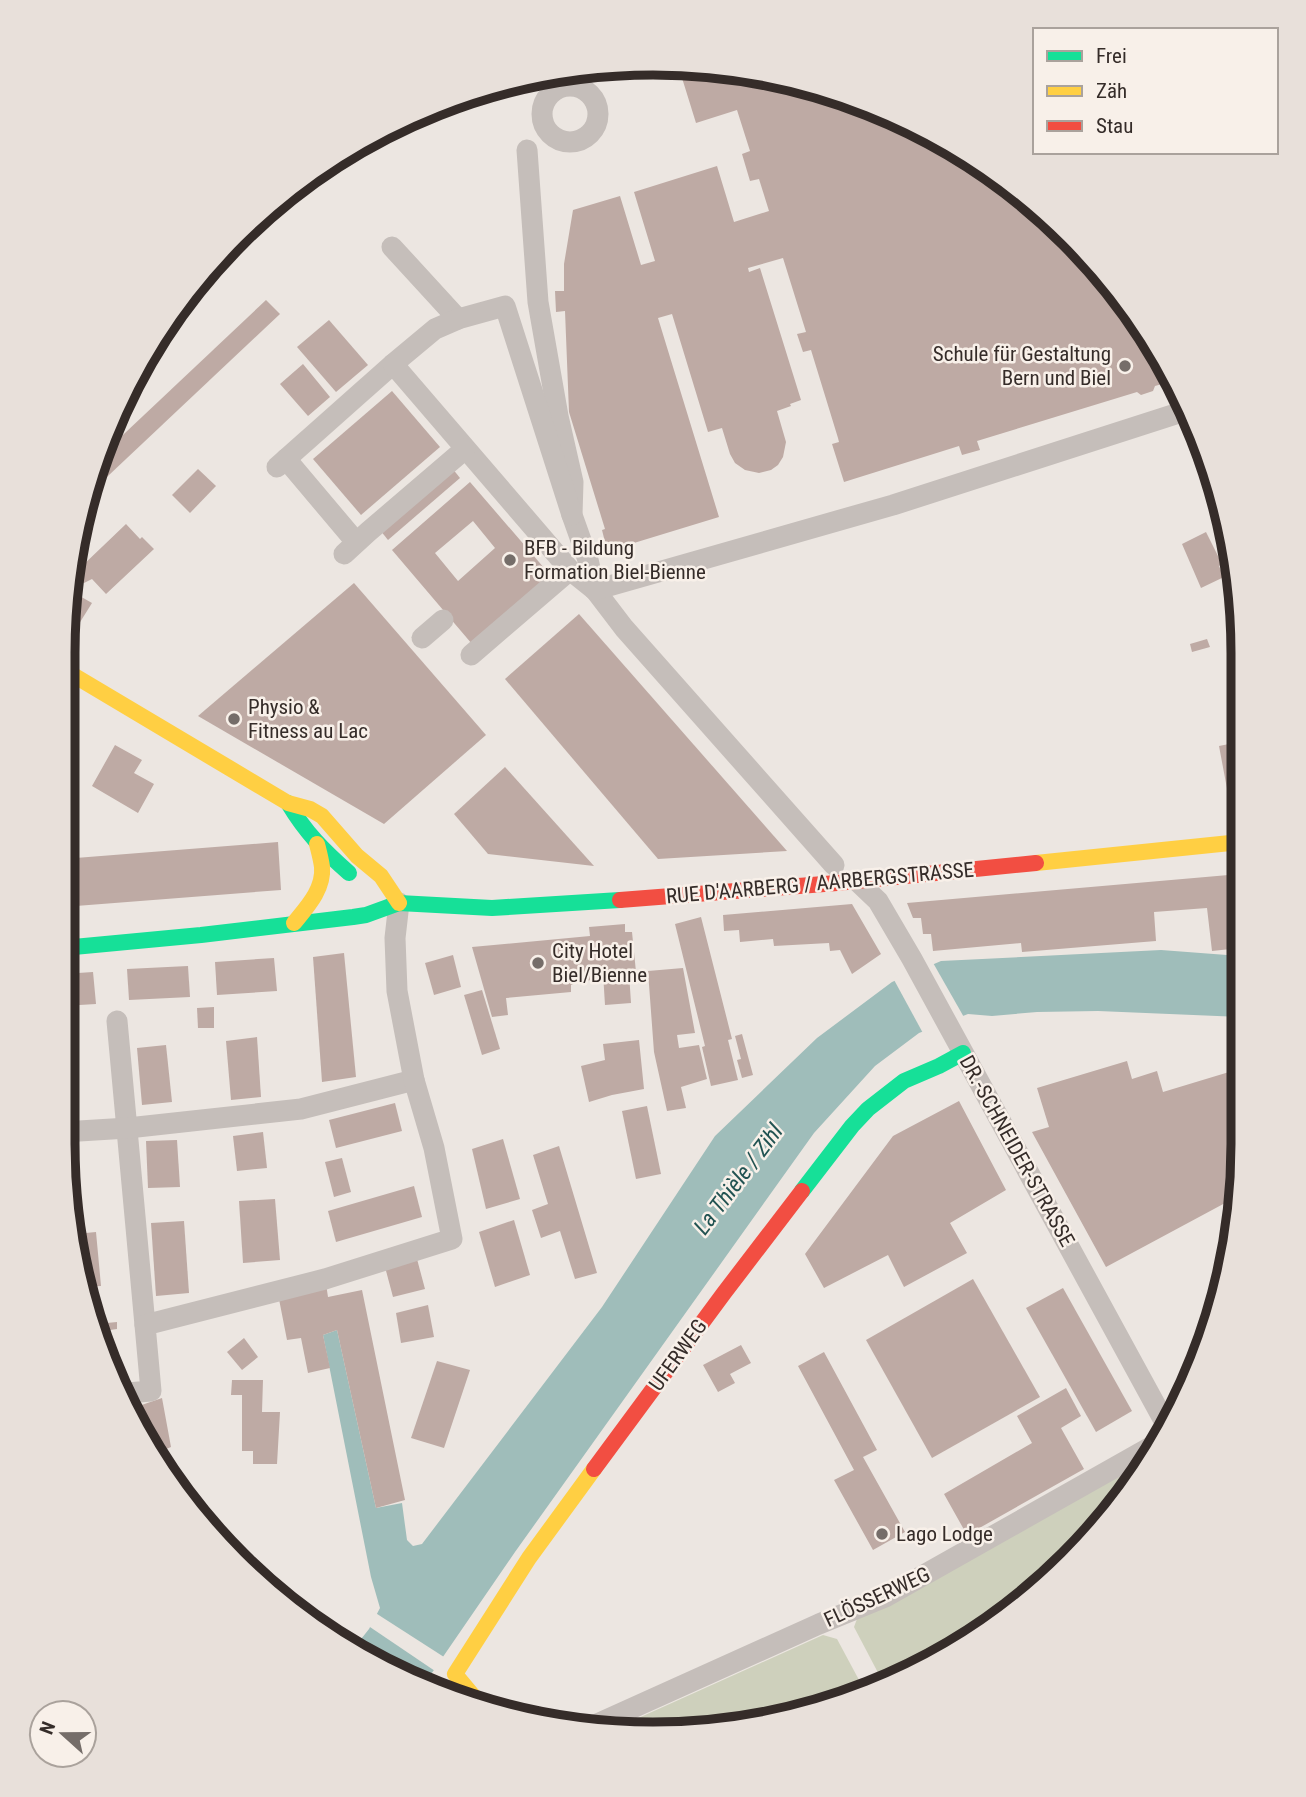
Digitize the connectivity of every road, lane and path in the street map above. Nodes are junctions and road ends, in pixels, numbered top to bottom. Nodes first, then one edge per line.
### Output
1 (527, 150) dead end
2 (392, 247) dead end
3 (458, 319) junction
4 (393, 364) junction
5 (1178, 413) edge
6 (465, 449) junction
7 (572, 515) junction
8 (570, 570) junction
9 (595, 590) junction
10 (443, 620) dead end
11 (422, 638) dead end
12 (471, 654) dead end
13 (75, 676) edge
14 (288, 803) junction
15 (1231, 843) edge
16 (317, 844) junction
17 (834, 865) dead end
18 (857, 881) junction
19 (399, 903) junction
20 (294, 923) junction
21 (75, 947) edge
22 (117, 1021) dead end
23 (959, 1047) junction
24 (414, 1080) junction
25 (128, 1128) junction
26 (75, 1131) edge
27 (145, 1325) junction
28 (132, 1393) edge
29 (1162, 1417) edge
30 (1141, 1453) edge
31 (470, 1692) edge
32 (606, 1720) edge

1 - 7 street
2 - 3 street
3 - 4 street
3 - 7 street
4 - 6 street
4 - 6 street
5 - 9 street
6 - 8 street
7 - 9 street
8 - 9 street
8 - 12 street
9 - 17 street
10 - 11 street
13 - 14 street, RUE D'AARBERG / AARBERGSTRASSE
14 - 16 street, RUE D'AARBERG / AARBERGSTRASSE
14 - 19 street, RUE D'AARBERG / AARBERGSTRASSE
15 - 18 street, RUE D'AARBERG / AARBERGSTRASSE
16 - 19 street, RUE D'AARBERG / AARBERGSTRASSE
16 - 20 street
18 - 19 street, RUE D'AARBERG / AARBERGSTRASSE
18 - 23 street, DR.-SCHNEIDER-STRASSE
19 - 20 street
19 - 24 street
20 - 21 street
22 - 25 street
23 - 29 street, DR.-SCHNEIDER-STRASSE
23 - 31 street, UFERWEG
24 - 25 street
24 - 27 street
25 - 26 street
25 - 27 street
27 - 28 street
30 - 32 street, FLÖSSERWEG

